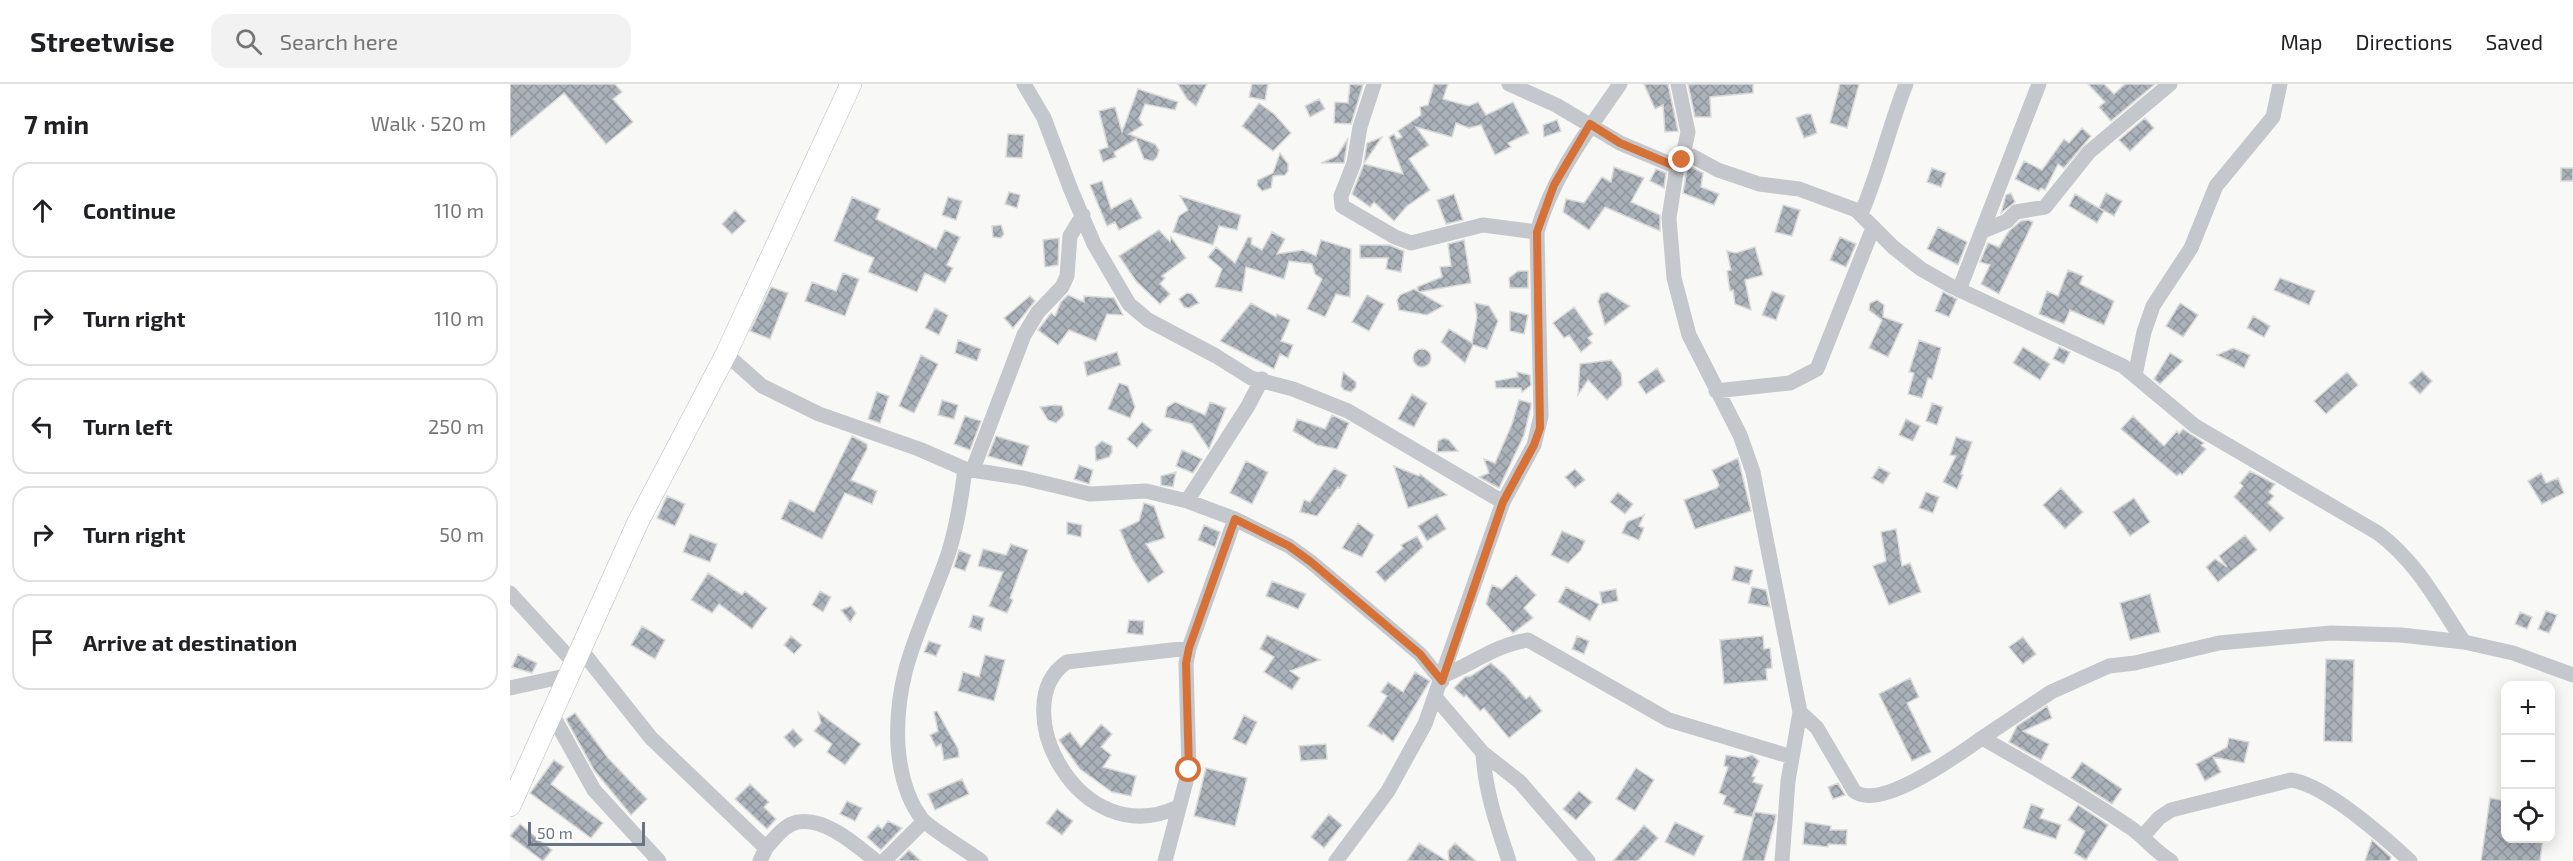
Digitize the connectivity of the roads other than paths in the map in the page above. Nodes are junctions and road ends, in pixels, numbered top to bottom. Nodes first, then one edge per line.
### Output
1 (851, 84) edge
2 (1024, 84) edge
3 (1374, 84) edge
4 (1509, 84) edge
5 (1620, 84) edge
6 (1678, 84) edge
7 (1906, 84) edge
8 (2039, 84) edge
9 (2170, 84) edge
10 (2280, 84) edge
11 (1590, 124) junction
12 (1679, 163) junction
13 (1861, 214) junction
14 (1083, 215) junction
15 (1873, 228) junction
16 (1983, 231) junction
17 (1537, 232) junction
18 (1959, 290) junction
19 (726, 354) junction
20 (2135, 375) junction
21 (1262, 379) junction
22 (1716, 391) junction
23 (969, 469) junction
24 (1187, 501) junction
25 (1503, 502) junction
26 (1235, 519) junction
27 (510, 593) edge
28 (2464, 642) junction
29 (1189, 648) junction
30 (576, 663) junction
31 (2573, 675) edge
32 (1443, 678) junction
33 (510, 688) edge
34 (1436, 698) junction
35 (1800, 712) junction
36 (552, 716) junction
37 (1982, 738) junction
38 (1483, 753) junction
39 (1792, 757) junction
40 (510, 806) edge
41 (1178, 807) junction
42 (923, 822) junction
43 (2143, 836) junction
44 (763, 854) edge
45 (659, 861) edge
46 (876, 861) edge
47 (884, 861) edge
48 (981, 861) edge
49 (1165, 861) edge
50 (1336, 861) edge
51 (1509, 861) edge
52 (1588, 861) edge
53 (1782, 861) edge
54 (2171, 861) edge
55 (2410, 861) edge

1 - 19 main road
2 - 14 street
3 - 17 street
4 - 11 street
5 - 11 street
6 - 12 street
7 - 13 street
8 - 16 street
9 - 16 street
10 - 20 street
11 - 12 street
11 - 17 street
12 - 13 street
12 - 22 street
13 - 15 street
14 - 21 street
14 - 23 street
15 - 18 street
15 - 22 street
16 - 18 street
17 - 25 street
18 - 20 street
19 - 23 street
19 - 30 main road
20 - 28 street
21 - 24 street
21 - 25 street
22 - 35 street
23 - 24 street
23 - 42 street
24 - 26 street
25 - 32 street
26 - 29 street
26 - 32 street
27 - 30 street
28 - 31 street
28 - 37 street
29 - 41 street
29 - 41 street
30 - 33 street
30 - 36 main road
30 - 44 street
32 - 34 street
32 - 39 street
34 - 38 street
34 - 50 street
35 - 37 street
35 - 39 street
36 - 40 main road
36 - 45 street
37 - 43 street
38 - 51 street
38 - 52 street
39 - 53 street
41 - 49 street
42 - 47 street
42 - 48 street
43 - 54 street
43 - 55 street
44 - 46 street

